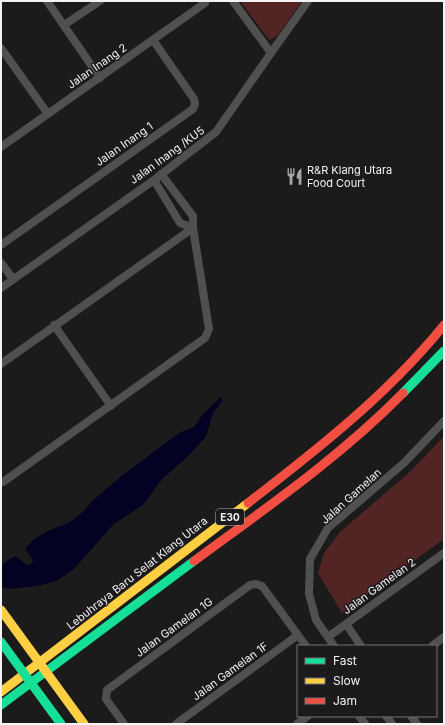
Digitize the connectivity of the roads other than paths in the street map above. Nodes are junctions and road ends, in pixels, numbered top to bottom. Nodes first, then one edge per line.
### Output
1 (47, 1) edge
2 (100, 1) edge
3 (233, 1) edge
4 (308, 1) edge
5 (205, 2) edge
6 (64, 25) junction
7 (153, 40) junction
8 (2, 50) edge
9 (271, 53) junction
10 (100, 78) junction
11 (48, 114) junction
12 (1, 147) edge
13 (158, 177) junction
14 (192, 228) junction
15 (1, 245) edge
16 (1, 263) edge
17 (13, 279) junction
18 (1, 288) edge
19 (54, 325) junction
20 (444, 326) edge
21 (444, 351) edge
22 (1, 364) edge
23 (111, 406) junction
24 (444, 421) edge
25 (1, 482) edge
26 (444, 553) edge
27 (1, 610) edge
28 (346, 624) junction
29 (298, 635) junction
30 (328, 637) junction
31 (444, 638) edge
32 (1, 642) edge
33 (305, 645) edge
34 (333, 645) edge
35 (360, 645) edge
36 (434, 645) edge
37 (1, 692) edge
38 (1, 705) edge
39 (307, 717) edge
40 (62, 724) edge
41 (84, 724) edge
42 (124, 724) edge
43 (176, 724) edge
44 (297, 724) edge

1 - 6 street
2 - 6 street
3 - 9 street
4 - 9 street, Jalan Inang /KU5
5 - 7 street, Jalan Inang 2
6 - 10 street
7 - 10 street, Jalan Inang 2
7 - 15 street, Jalan Inang 1
8 - 11 street
9 - 13 street, Jalan Inang /KU5
10 - 11 street, Jalan Inang 2
11 - 12 street, Jalan Inang 2
13 - 14 street
13 - 14 street
13 - 17 street, Jalan Inang /KU5
14 - 19 street
14 - 23 street
16 - 17 street
17 - 18 street, Jalan Inang /KU5
19 - 22 street
19 - 23 street
20 - 37 main road, Lebuhraya Baru Selat Klang Utara / E30
21 - 38 main road, Lebuhraya Baru Selat Klang Utara / E30
23 - 25 street
24 - 30 street, Jalan Gamelan
26 - 28 street, Jalan Gamelan 2
27 - 41 main road, bridge
28 - 30 street, Jalan Gamelan 2
28 - 35 street
29 - 33 street
29 - 42 street, Jalan Gamelan 1G
29 - 43 street, Jalan Gamelan 1F
30 - 34 street, Jalan Gamelan
31 - 36 street
32 - 40 main road, bridge
39 - 44 street

